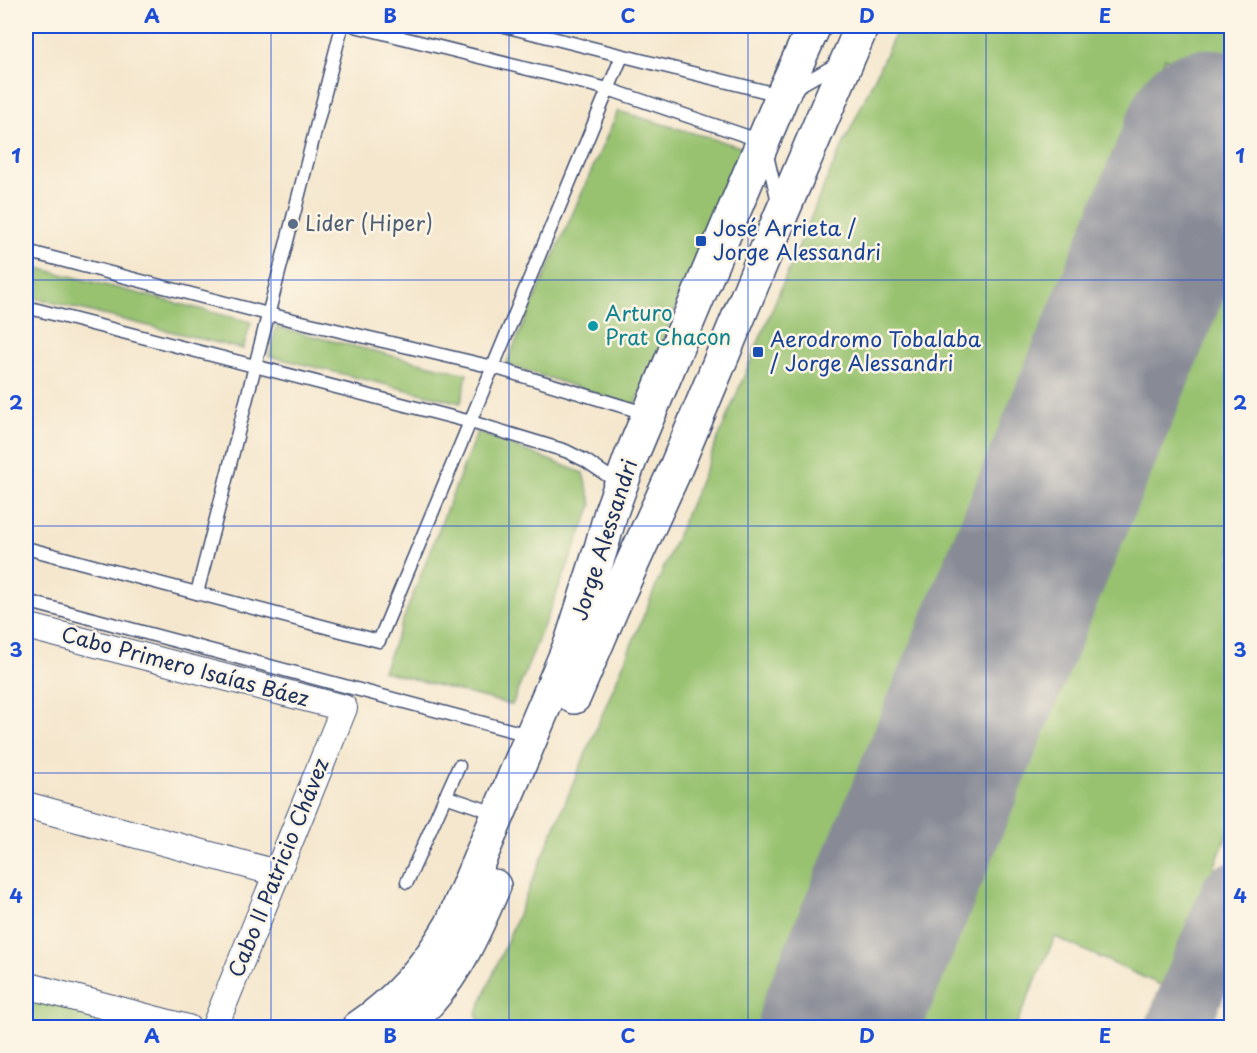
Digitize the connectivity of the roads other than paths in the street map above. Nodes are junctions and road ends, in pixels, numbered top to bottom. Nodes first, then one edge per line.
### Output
1 (342, 26) edge
2 (355, 26) edge
3 (504, 26) edge
4 (814, 26) edge
5 (862, 26) edge
6 (622, 56) junction
7 (848, 58) junction
8 (608, 89) junction
9 (782, 96) junction
10 (764, 142) junction
11 (781, 215) junction
12 (26, 251) edge
13 (26, 307) edge
14 (268, 314) junction
15 (255, 365) junction
16 (493, 367) junction
17 (650, 414) junction
18 (471, 422) junction
19 (621, 485) junction
20 (26, 548) edge
21 (197, 593) junction
22 (26, 601) edge
23 (26, 626) edge
24 (344, 708) joint
25 (532, 736) junction
26 (459, 766) dead end
27 (445, 796) junction
28 (26, 805) edge
29 (499, 815) junction
30 (277, 873) junction
31 (407, 882) dead end
32 (26, 985) edge
33 (188, 1028) edge
34 (214, 1028) edge
35 (358, 1028) edge
36 (401, 1028) edge

1 - 14 lane
2 - 8 lane
3 - 6 lane
4 - 9 main road, Jorge Alessandri
5 - 7 main road, Jorge Alessandri
6 - 8 lane
6 - 9 lane
7 - 9 lane
7 - 11 main road, Jorge Alessandri
8 - 10 lane
8 - 16 lane
9 - 10 main road, Jorge Alessandri
10 - 11 lane
10 - 17 main road, Jorge Alessandri
11 - 36 main road, Jorge Alessandri
12 - 14 lane
13 - 15 lane
14 - 15 lane
14 - 16 lane
15 - 18 lane
15 - 21 lane
16 - 17 lane
16 - 18 lane
17 - 19 main road, Jorge Alessandri
18 - 19 lane
18 - 21 lane
19 - 25 main road, Jorge Alessandri
20 - 21 lane
22 - 25 lane
23 - 24 street, Cabo Primero Isaías Báez
24 - 30 street, Cabo II Patricio Chávez
25 - 29 main road, Jorge Alessandri
26 - 27 lane
27 - 29 lane
27 - 31 lane
28 - 30 street
29 - 35 main road, Jorge Alessandri
30 - 34 street, Cabo II Patricio Chávez
32 - 33 street

